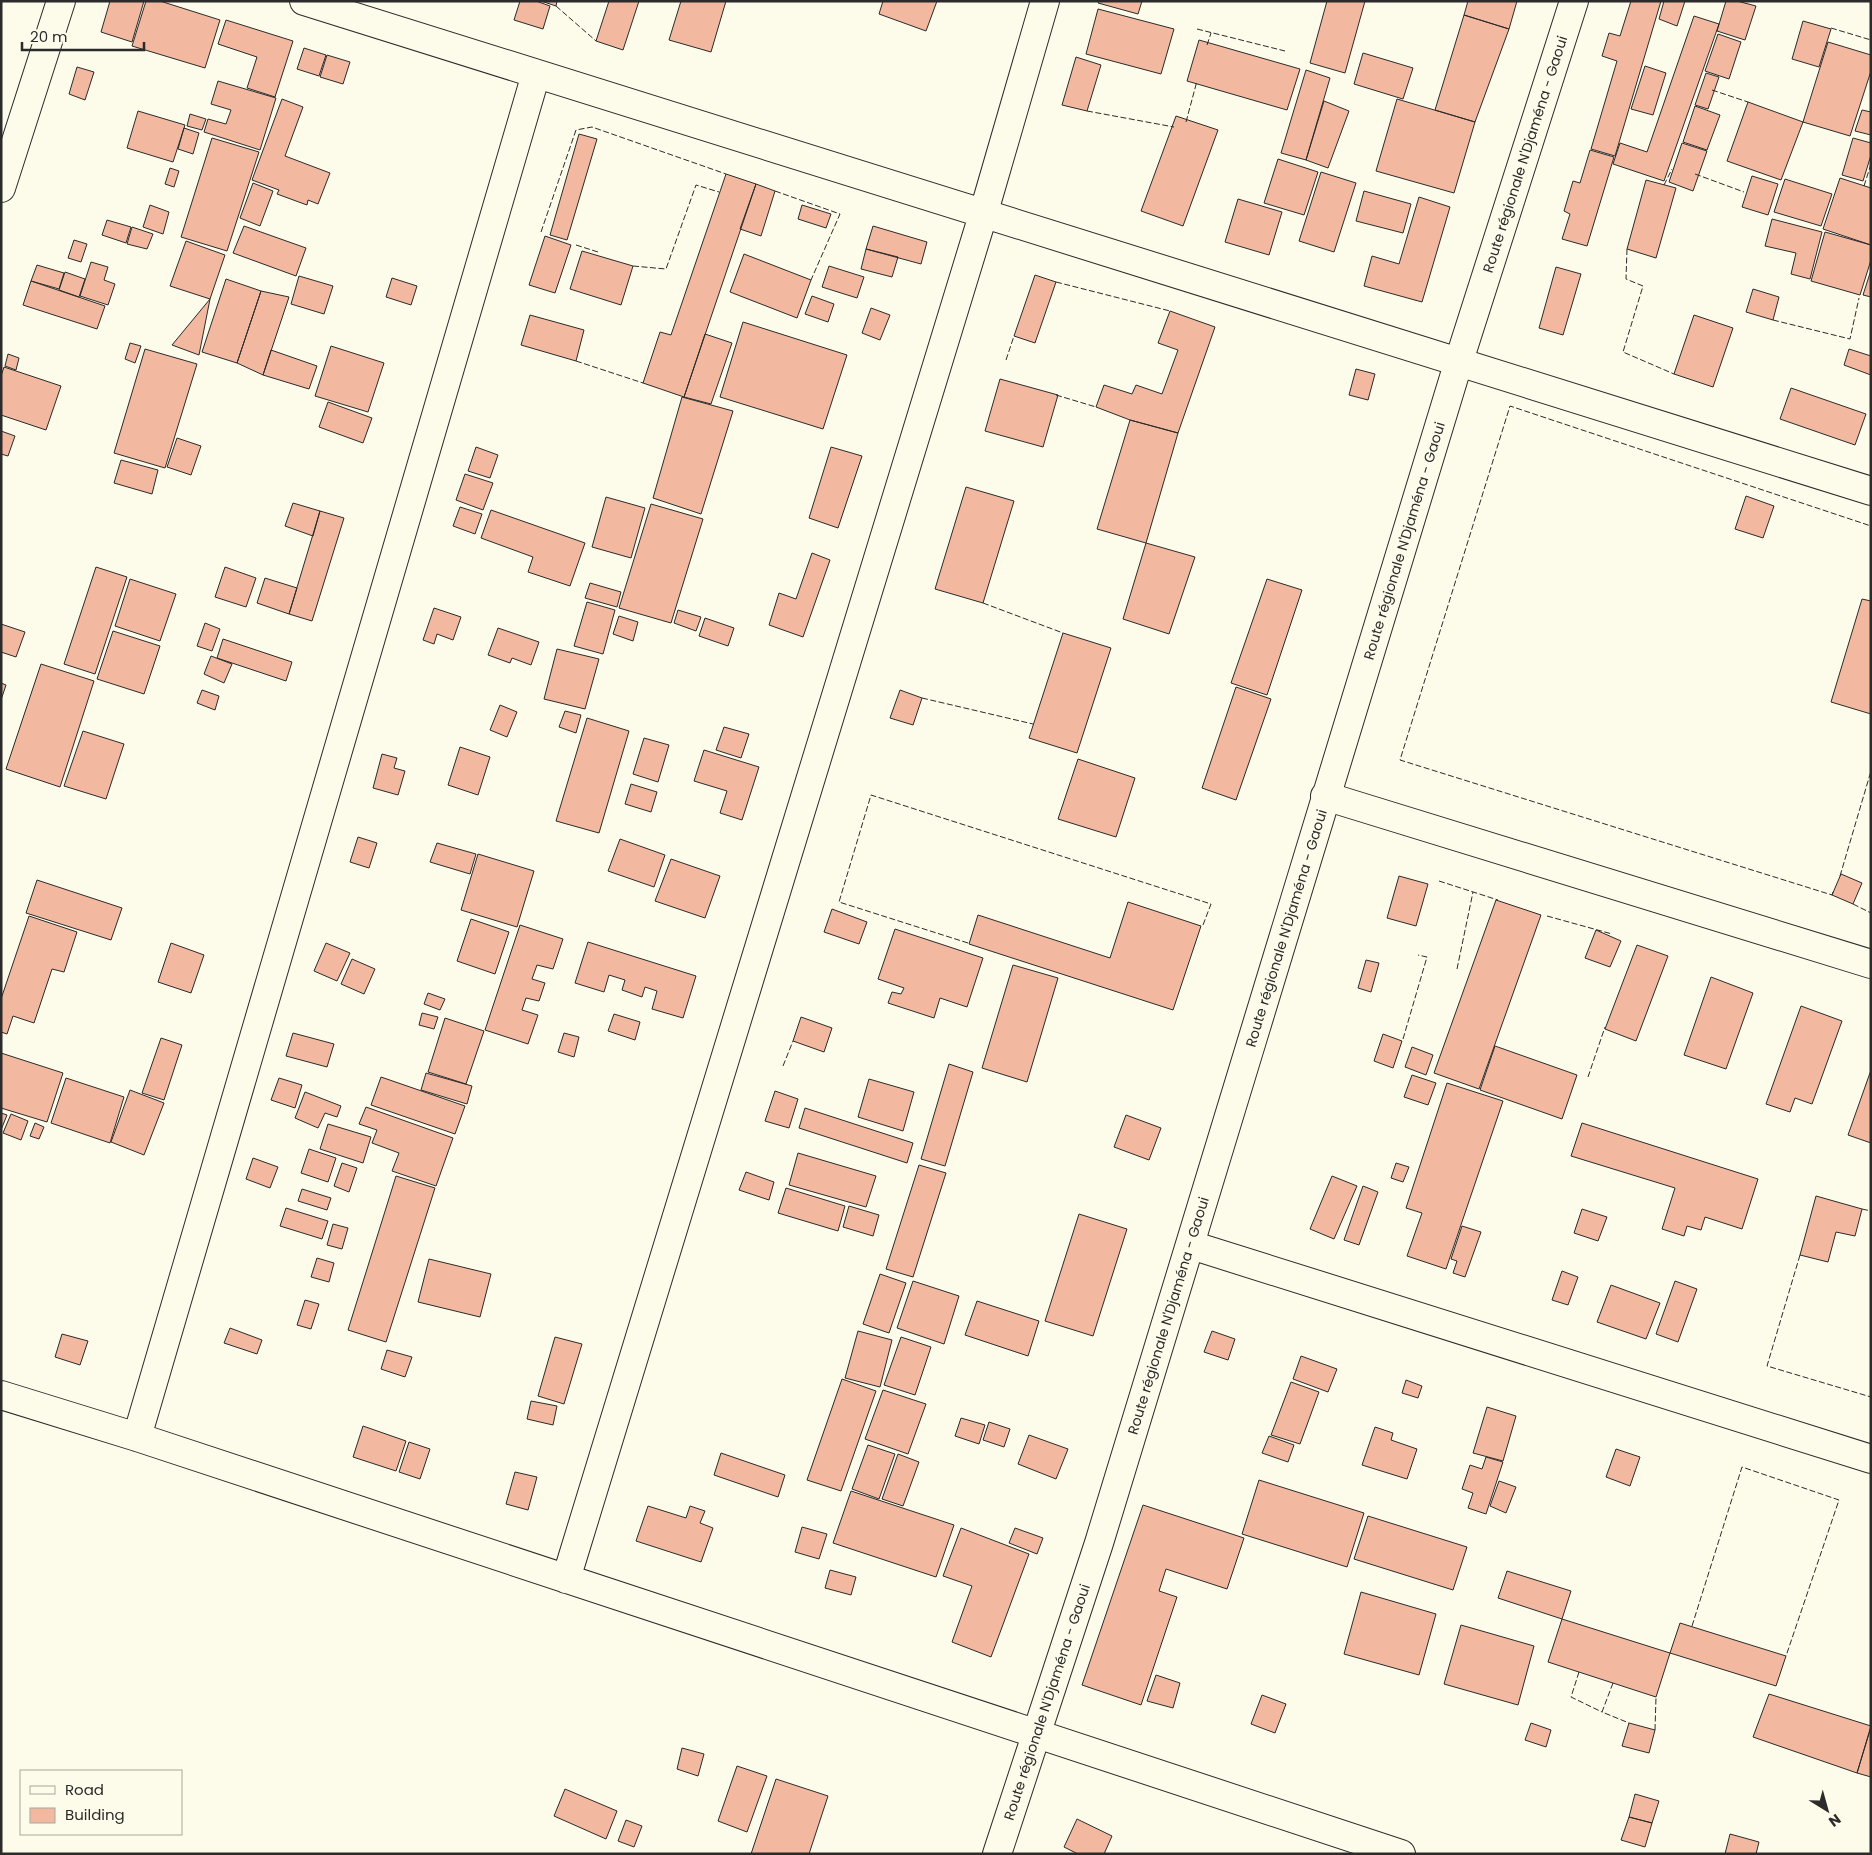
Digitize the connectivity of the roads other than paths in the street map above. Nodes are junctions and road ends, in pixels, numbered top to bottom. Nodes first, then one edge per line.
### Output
1 (61, 1) edge
2 (304, 1) edge
3 (1045, 1) edge
4 (1574, 1) edge
5 (536, 74) junction
6 (1, 188) edge
7 (983, 215) junction
8 (1458, 364) junction
9 (1871, 492) edge
10 (1326, 796) junction
11 (1871, 964) edge
12 (1191, 1244) junction
13 (1, 1395) edge
14 (137, 1436) junction
15 (1871, 1460) edge
16 (566, 1579) junction
17 (1037, 1732) junction
18 (997, 1854) edge
19 (1401, 1854) edge

1 - 6 street
2 - 5 street
3 - 7 street
4 - 8 street, Route régionale N'Djaména - Gaoui
5 - 7 street
5 - 14 street
7 - 8 street
7 - 16 street
8 - 9 street
8 - 10 street, Route régionale N'Djaména - Gaoui
10 - 11 street
10 - 12 street, Route régionale N'Djaména - Gaoui
12 - 15 street
12 - 17 street, Route régionale N'Djaména - Gaoui
13 - 14 street
14 - 16 street
16 - 17 street
17 - 18 street, Route régionale N'Djaména - Gaoui
17 - 19 street

